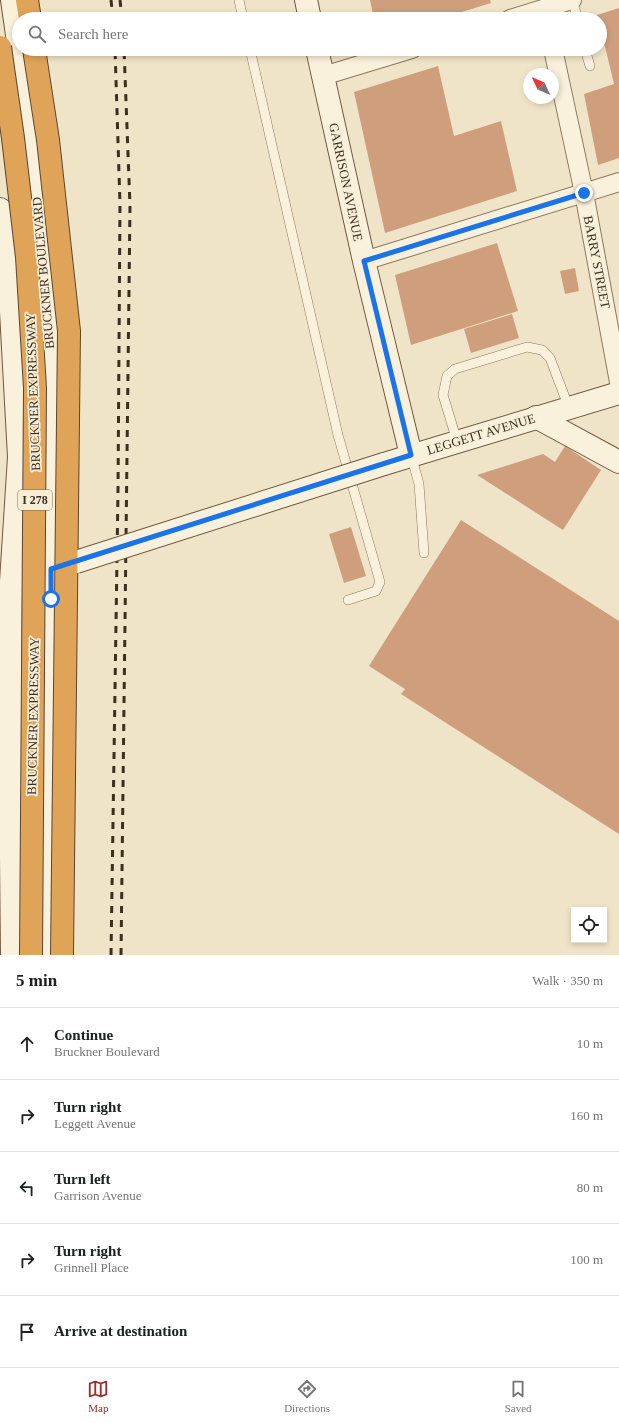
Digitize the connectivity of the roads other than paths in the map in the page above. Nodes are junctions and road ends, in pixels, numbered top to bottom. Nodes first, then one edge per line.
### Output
1 (12, 0) edge
2 (27, 0) edge
3 (239, 0) edge
4 (306, 0) edge
5 (572, 0) edge
6 (545, 9) edge
7 (14, 12) edge
8 (29, 12) edge
9 (242, 12) edge
10 (309, 12) edge
11 (534, 12) edge
12 (576, 12) edge
13 (0, 47) edge
14 (20, 56) edge
15 (35, 56) edge
16 (252, 56) edge
17 (319, 56) edge
18 (389, 56) edge
19 (555, 56) edge
20 (587, 56) edge
21 (590, 66) dead end
22 (323, 76) junction
23 (29, 119) junction
24 (0, 124) edge
25 (619, 182) edge
26 (584, 193) junction
27 (0, 209) edge
28 (364, 261) junction
29 (619, 382) edge
30 (619, 393) edge
31 (569, 408) junction
32 (536, 417) junction
33 (457, 441) junction
34 (411, 455) junction
35 (619, 462) edge
36 (424, 553) dead end
37 (51, 569) junction
38 (6, 583) edge
39 (348, 600) dead end
40 (12, 955) edge
41 (31, 955) edge
42 (46, 955) edge
43 (62, 955) edge

1 - 7 main road, BRUCKNER BOULEVARD
2 - 8 highway
3 - 9 lane
4 - 10 main road
5 - 6 street
5 - 12 lane
6 - 11 street
13 - 41 highway, BRUCKNER EXPRESSWAY / I 278, bridge
14 - 23 main road, BRUCKNER BOULEVARD
15 - 43 highway, I 278, bridge
16 - 39 lane
17 - 22 main road, GARRISON AVENUE
18 - 22 street
19 - 26 street, BARRY STREET
20 - 21 lane
22 - 28 main road, GARRISON AVENUE
23 - 24 street
23 - 37 main road, BRUCKNER BOULEVARD
25 - 26 street
26 - 28 street
26 - 29 street, BARRY STREET
27 - 38 main road
28 - 34 main road, GARRISON AVENUE
30 - 31 main road, LEGGETT AVENUE
31 - 32 main road, LEGGETT AVENUE
31 - 33 lane
32 - 33 main road, LEGGETT AVENUE
32 - 35 main road
33 - 34 main road, LEGGETT AVENUE
34 - 36 lane
34 - 37 main road, LEGGETT AVENUE, bridge
37 - 38 main road, LEGGETT AVENUE
37 - 42 main road, BRUCKNER BOULEVARD
38 - 40 main road

